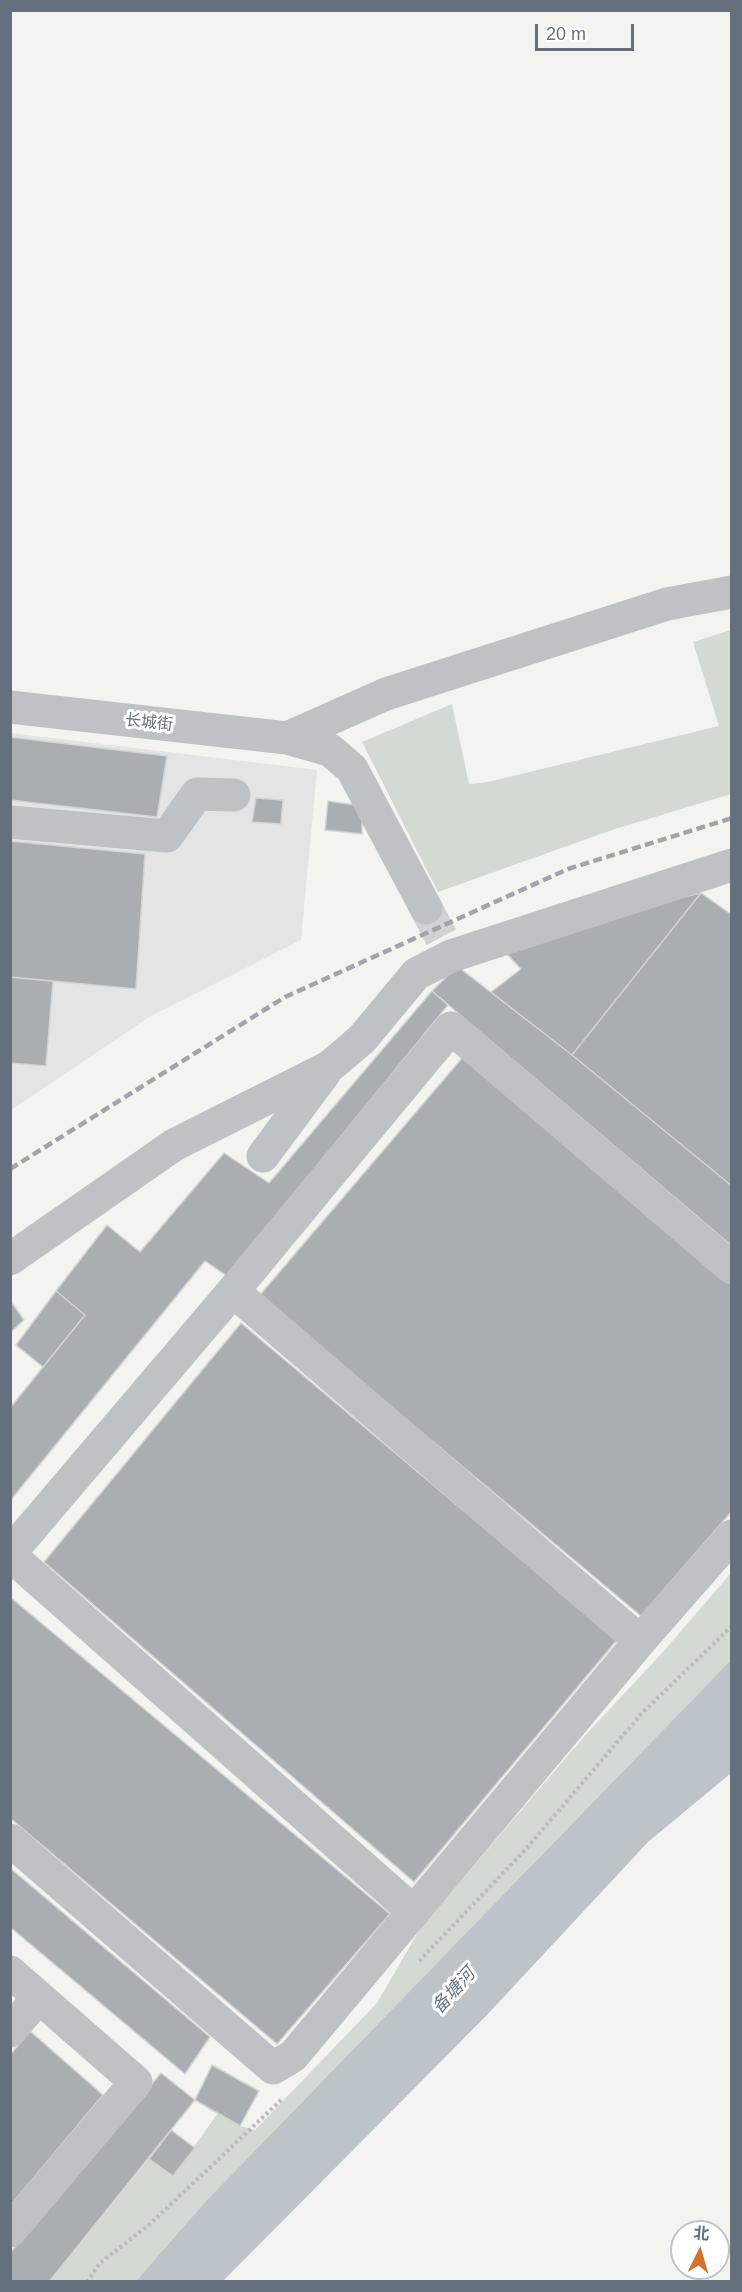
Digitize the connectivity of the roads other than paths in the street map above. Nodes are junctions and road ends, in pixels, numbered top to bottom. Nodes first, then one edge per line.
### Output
1 (732, 592) edge
2 (10, 707) edge
3 (287, 738) junction
4 (234, 795) dead end
5 (10, 822) edge
6 (732, 865) edge
7 (426, 908) tunnel mouth
8 (329, 1067) junction
9 (262, 1156) dead end
10 (10, 1259) edge
11 (732, 1268) edge
12 (233, 1291) junction
13 (732, 1536) edge
14 (10, 1554) edge
15 (640, 1641) junction
16 (10, 1840) edge
17 (414, 1911) junction
18 (10, 1972) edge
19 (39, 1997) junction
20 (10, 2031) edge
21 (10, 2231) edge

1 - 3 street
2 - 3 street, 长城街
3 - 7 street, 长城街
4 - 5 street
6 - 8 street
8 - 9 street
8 - 10 street
11 - 12 street
12 - 14 street
12 - 15 street
13 - 15 street
14 - 17 street
15 - 17 street
16 - 17 street
18 - 19 street
19 - 20 street
19 - 21 street

